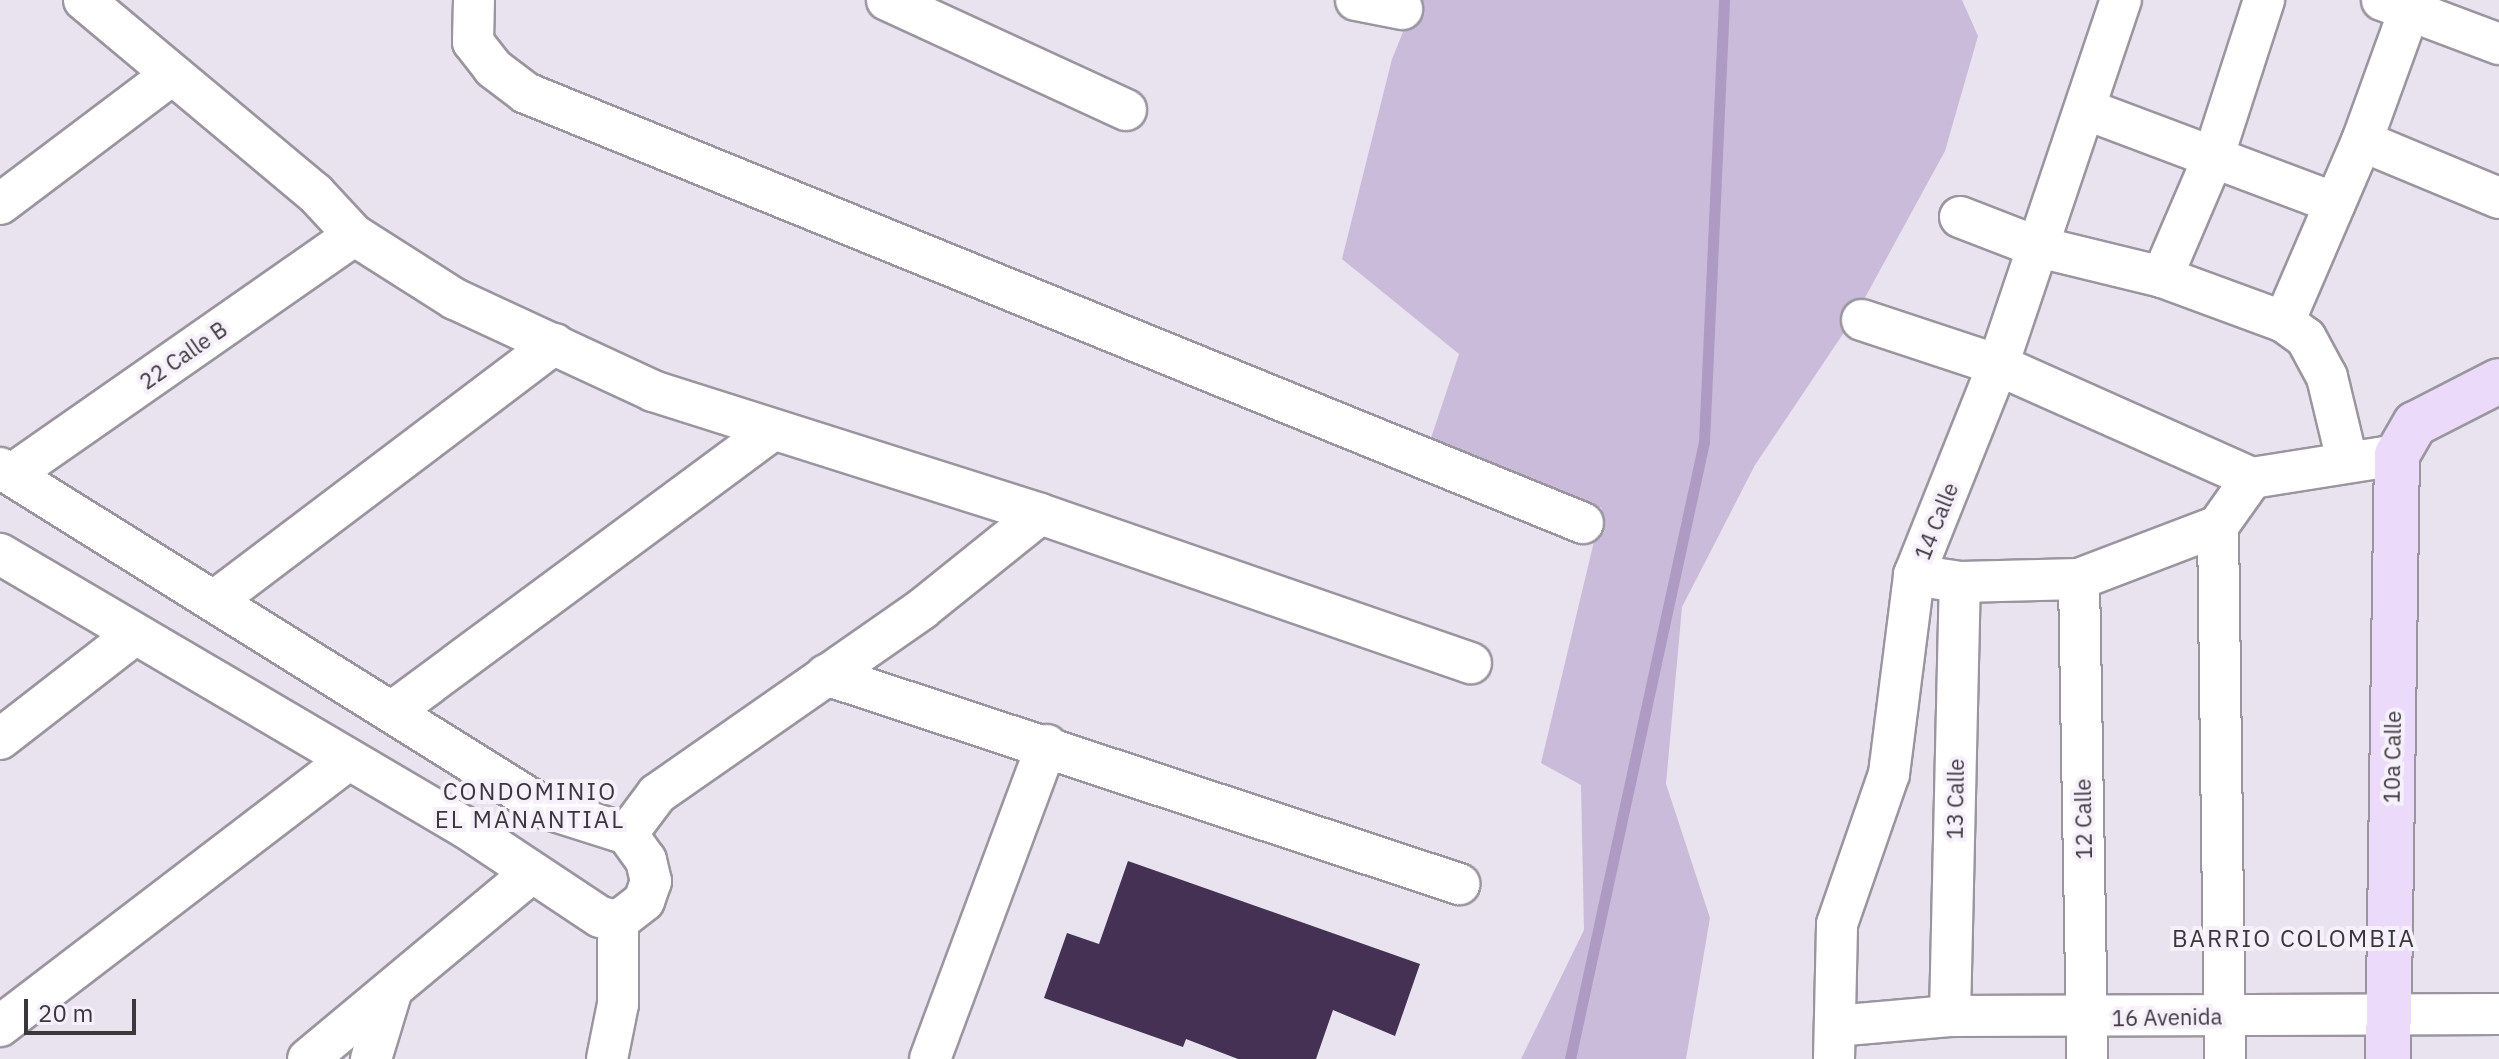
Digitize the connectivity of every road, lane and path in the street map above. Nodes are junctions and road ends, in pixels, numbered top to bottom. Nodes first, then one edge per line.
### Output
1 (84, 0) edge
2 (474, 0) edge
3 (887, 0) edge
4 (1356, 0) edge
5 (2121, 0) edge
6 (2264, 0) edge
7 (2402, 3) edge
8 (1402, 9) dead end
9 (2499, 44) edge
10 (171, 75) junction
11 (2085, 109) junction
12 (1126, 110) dead end
13 (2362, 141) junction
14 (2213, 158) junction
15 (2499, 198) edge
16 (2335, 203) junction
17 (0, 204) edge
18 (1960, 217) dead end
19 (354, 235) junction
20 (2035, 246) junction
21 (2162, 277) junction
22 (1862, 320) dead end
23 (2284, 322) junction
24 (554, 344) junction
25 (1998, 365) junction
26 (2499, 381) edge
27 (770, 432) junction
28 (2397, 455) junction
29 (2347, 460) junction
30 (6, 471) edge
31 (2252, 478) junction
32 (1040, 514) junction
33 (1583, 523) dead end
34 (2218, 526) junction
35 (0, 554) edge
36 (1914, 575) junction
37 (2079, 579) junction
38 (1960, 582) junction
39 (217, 599) junction
40 (134, 635) junction
41 (1471, 663) dead end
42 (826, 675) junction
43 (393, 711) junction
44 (0, 739) edge
45 (1047, 745) junction
46 (346, 761) junction
47 (627, 834) junction
48 (531, 873) junction
49 (1459, 884) dead end
50 (618, 921) junction
51 (391, 993) junction
52 (2387, 1014) junction
53 (2499, 1014) edge
54 (1950, 1016) junction
55 (2225, 1016) junction
56 (2087, 1018) junction
57 (0, 1026) edge
58 (1834, 1042) edge
59 (308, 1059) edge
60 (371, 1059) edge
61 (607, 1059) edge
62 (930, 1059) edge
63 (2087, 1059) edge
64 (2225, 1059) edge
65 (2388, 1059) edge

1 - 10 street
2 - 33 street
3 - 12 street
4 - 8 street
5 - 11 street, 14 Calle
6 - 14 street
7 - 9 street
7 - 13 street
10 - 17 street
10 - 19 street
11 - 14 street
11 - 20 street, 14 Calle
13 - 15 street
13 - 16 street
14 - 16 street
14 - 21 street
16 - 23 street
18 - 20 street
19 - 24 street
19 - 30 street, 22 Calle B
20 - 21 street
20 - 25 street, 14 Calle
21 - 23 street
22 - 25 street
23 - 29 street
24 - 27 street
24 - 39 street
25 - 31 street
25 - 36 street, 14 Calle
26 - 28 street
27 - 32 street
27 - 43 street
28 - 29 street
28 - 52 street, 10a Calle
29 - 31 street
30 - 39 street
31 - 34 street
32 - 41 street
32 - 42 street
34 - 37 street
34 - 55 street
35 - 40 street
36 - 38 street
36 - 58 street, 14 Calle
37 - 38 street
37 - 56 street, 12 Calle
38 - 54 street, 13 Calle
39 - 43 street
40 - 44 street
40 - 46 street
42 - 45 street
42 - 47 street
43 - 47 street
45 - 49 street
45 - 62 street
46 - 48 street
46 - 57 street
47 - 50 street
48 - 50 street
48 - 51 street
50 - 61 street
51 - 59 street
51 - 60 street
52 - 53 street, 16 Avenida
52 - 55 street, 16 Avenida
52 - 65 street, 10a Calle
54 - 56 street, 16 Avenida
54 - 58 street, 16 Avenida
55 - 56 street, 16 Avenida
55 - 64 street
56 - 63 street, 12 Calle

